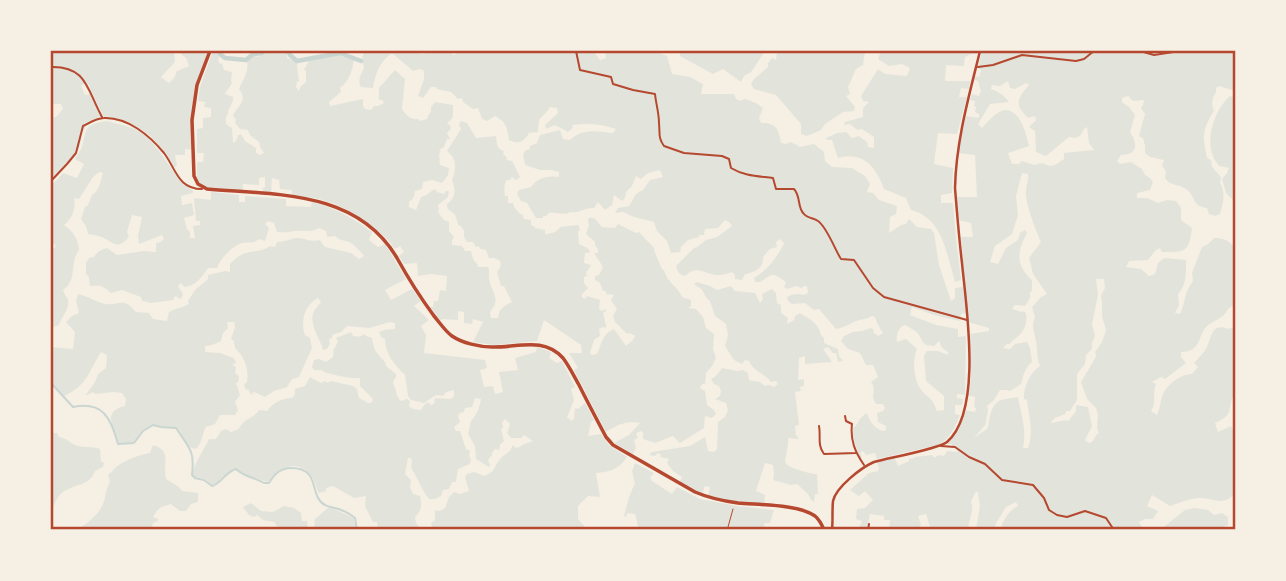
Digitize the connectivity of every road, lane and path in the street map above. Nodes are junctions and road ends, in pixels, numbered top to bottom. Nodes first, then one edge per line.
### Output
1 (210, 51) edge
2 (576, 51) edge
3 (981, 51) edge
4 (1094, 51) edge
5 (1140, 51) edge
6 (1180, 51) edge
7 (977, 66) junction
8 (51, 67) edge
9 (102, 118) junction
10 (51, 181) edge
11 (206, 189) junction
12 (968, 320) junction
13 (845, 416) dead end
14 (819, 426) dead end
15 (940, 445) junction
16 (856, 453) junction
17 (865, 466) junction
18 (735, 502) junction
19 (869, 524) dead end
20 (730, 530) edge
21 (824, 530) edge
22 (832, 530) edge
23 (868, 530) edge
24 (1114, 530) edge

1 - 11 main road
2 - 12 street
3 - 7 street
4 - 7 street
5 - 6 street
7 - 12 street
8 - 9 street
9 - 10 street
9 - 11 street
11 - 18 main road
12 - 15 street
13 - 16 street
14 - 16 street
15 - 17 street
15 - 24 street
16 - 17 street
17 - 22 street
18 - 20 path
18 - 21 main road
19 - 23 street

